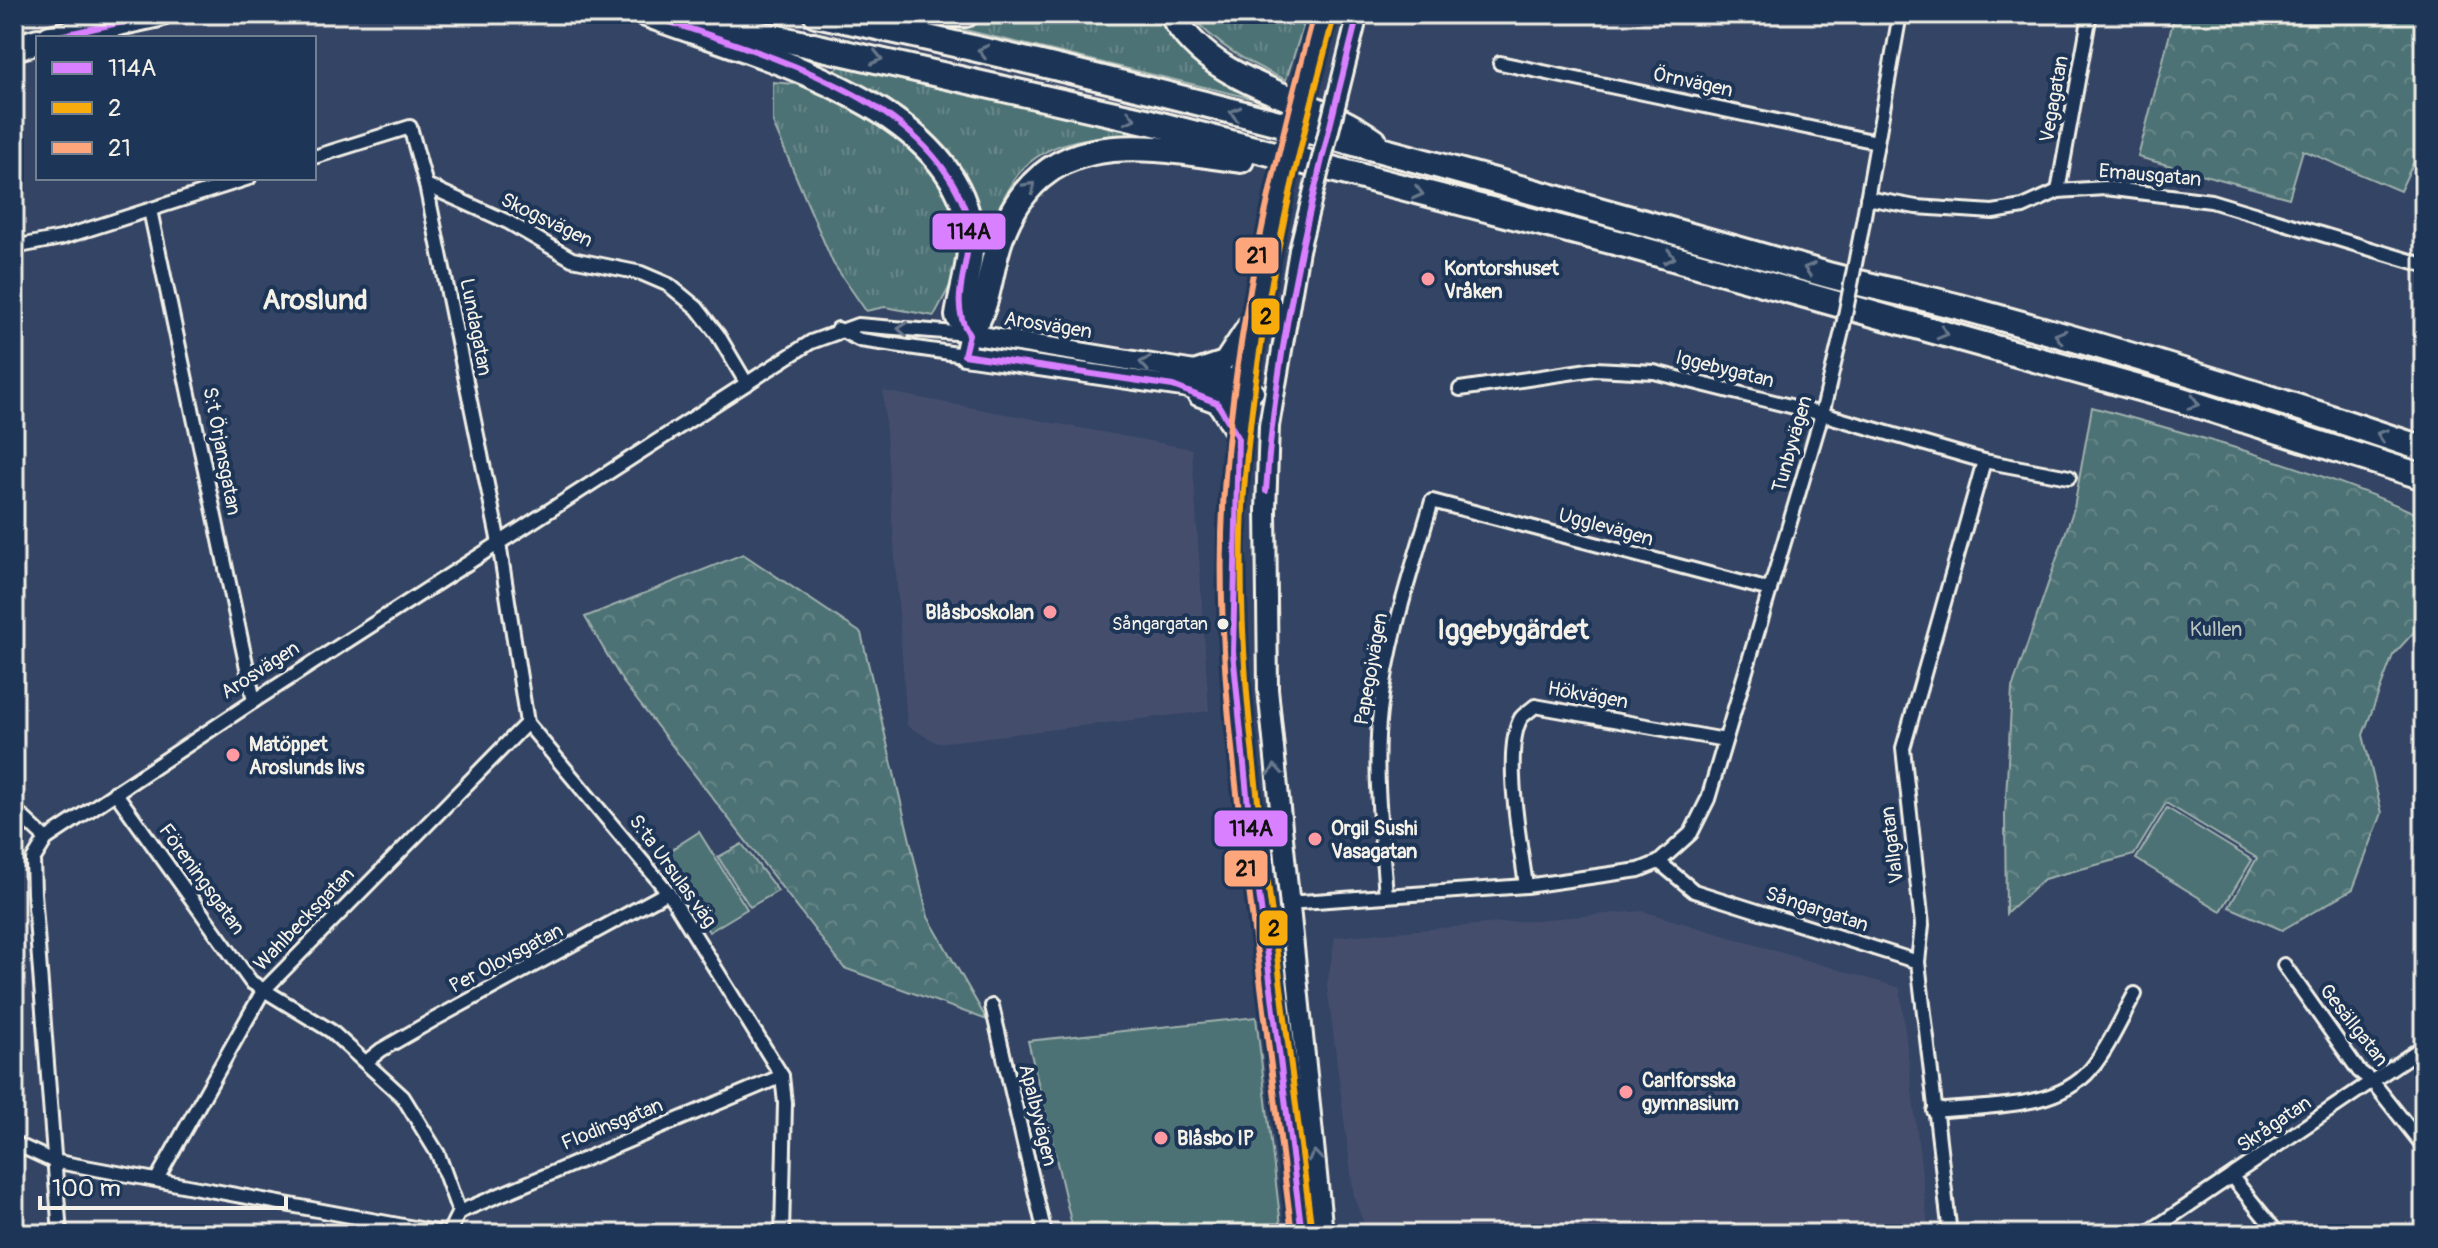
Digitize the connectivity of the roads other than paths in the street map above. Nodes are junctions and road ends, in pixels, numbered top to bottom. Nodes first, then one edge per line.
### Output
1 (159, 14) edge
2 (646, 14) edge
3 (672, 14) edge
4 (816, 14) edge
5 (892, 14) edge
6 (966, 14) edge
7 (1172, 14) edge
8 (1324, 14) edge
9 (1358, 14) edge
10 (1900, 14) edge
11 (2090, 14) edge
12 (59, 36) edge
13 (744, 38) junction
14 (36, 42) edge
15 (14, 48) edge
16 (1500, 63) dead end
17 (1877, 142) junction
18 (1392, 154) junction
19 (316, 156) edge
20 (1342, 174) junction
21 (243, 180) edge
22 (426, 185) junction
23 (2058, 191) junction
24 (1867, 198) junction
25 (150, 210) junction
26 (14, 247) edge
27 (2424, 265) edge
28 (1255, 309) junction
29 (838, 329) junction
30 (967, 345) junction
31 (1194, 371) junction
32 (747, 384) junction
33 (1173, 386) junction
34 (1460, 389) dead end
35 (1245, 390) junction
36 (1273, 396) junction
37 (1822, 414) junction
38 (1238, 437) junction
39 (2424, 449) edge
40 (1984, 461) junction
41 (2069, 477) dead end
42 (2424, 477) edge
43 (1432, 501) joint
44 (499, 543) junction
45 (1770, 590) junction
46 (254, 701) junction
47 (527, 723) junction
48 (1725, 740) junction
49 (115, 792) junction
50 (14, 809) edge
51 (46, 839) junction
52 (1659, 862) junction
53 (1526, 886) junction
54 (668, 892) junction
55 (1386, 896) junction
56 (1287, 903) junction
57 (1262, 905) junction
58 (1918, 962) junction
59 (2284, 965) dead end
60 (263, 991) junction
61 (2135, 994) dead end
62 (992, 1006) dead end
63 (2424, 1046) edge
64 (366, 1062) junction
65 (782, 1076) junction
66 (2372, 1081) junction
67 (1934, 1111) junction
68 (14, 1143) edge
69 (2424, 1147) edge
70 (53, 1161) junction
71 (2232, 1177) junction
72 (157, 1179) junction
73 (459, 1212) junction
74 (60, 1234) edge
75 (447, 1234) edge
76 (782, 1234) edge
77 (1045, 1234) edge
78 (1302, 1234) edge
79 (1323, 1234) edge
80 (1950, 1234) edge
81 (2146, 1234) edge
82 (2278, 1234) edge

1 - 12 highway
2 - 13 highway
3 - 13 highway
18 -> 4 highway
5 - 6 highway
7 - 18 highway
8 - 28 street, bridge
9 - 36 street, bridge
10 - 17 street, Tunbyvägen
11 - 23 street, Vegagatan
13 -> 20 highway
13 - 30 highway
14 - 15 highway
16 - 17 street, Örnvägen
17 - 24 street, Tunbyvägen
39 -> 18 highway
19 - 22 street, Lundagatan
30 -> 20 highway
20 -> 42 highway
21 - 25 street
22 - 32 street, Skogsvägen
22 - 44 street, Lundagatan
23 - 24 street, Emausgatan
23 - 27 street, Emausgatan
24 - 37 street, Tunbyvägen, bridge
25 - 26 street
25 - 46 street, S:t Örjansgatan
28 - 31 street
28 - 35 street
30 -> 29 street, Arosvägen
29 - 30 street, Arosvägen
29 - 32 street, Arosvägen
31 -> 30 street, Arosvägen
30 - 33 street, Arosvägen
31 - 35 street, Arosvägen
32 - 44 street, Arosvägen
33 - 35 street, Arosvägen
33 - 38 street
34 - 37 street, Iggebygatan
35 - 36 street, Arosvägen
35 - 38 street
56 -> 36 street
37 - 40 street, Iggebygatan
37 - 45 street, Tunbyvägen
38 - 57 street
40 - 41 street, Iggebygatan
40 - 58 street, Vallgatan
43 - 45 street, Ugglevägen
43 - 55 street, Papegojvägen
44 - 46 street, Arosvägen
44 - 47 street
45 - 48 street, Tunbyvägen
46 - 49 street, Arosvägen
47 - 54 street, S:ta Ursulas väg
47 - 60 street, Wahlbecksgatan
48 - 52 street, Tunbyvägen
48 - 53 street, Hökvägen
49 - 51 street, Arosvägen
49 - 60 street, Föreningsgatan
50 - 51 street
51 - 70 street
52 - 53 street
52 - 58 street, Sångargatan
53 - 55 street
54 - 64 street, Per Olovsgatan
54 - 65 street, S:ta Ursulas väg
55 - 56 street
56 - 57 street
79 -> 56 street
57 - 78 street
58 - 67 street, Vallgatan
59 - 66 street, Gesällgatan
60 - 64 street, Föreningsgatan
60 - 72 street, Wahlbecksgatan
61 - 67 street
62 - 77 street, Apalbyvägen
63 - 66 street, Skrågatan
64 - 73 street, Föreningsgatan
65 - 73 street, Flodinsgatan
65 - 76 street
66 - 69 street, Gesällgatan
66 - 71 street, Skrågatan
67 - 80 street, Vallgatan
68 - 70 street
70 - 72 street
70 - 74 street
71 - 81 street, Skrågatan
71 - 82 street
72 - 75 street
73 - 75 street

